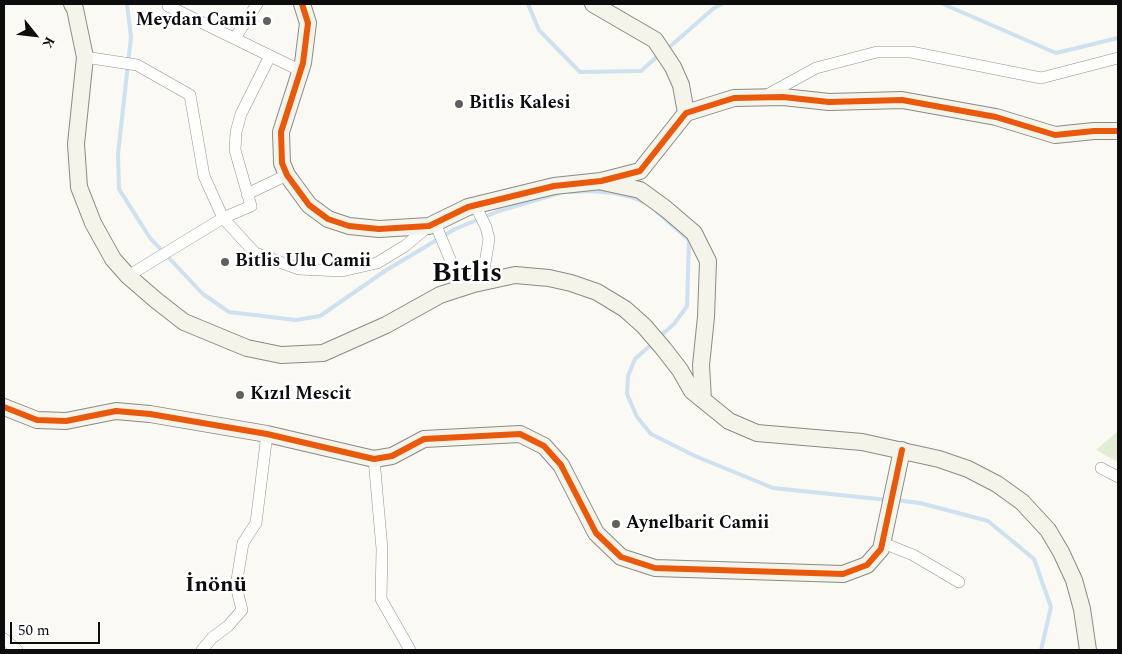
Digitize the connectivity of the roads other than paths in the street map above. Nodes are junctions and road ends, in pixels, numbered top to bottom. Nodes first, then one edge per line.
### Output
1 (72, 4) edge
2 (169, 4) edge
3 (257, 4) edge
4 (302, 4) edge
5 (593, 4) edge
6 (235, 38) junction
7 (270, 56) junction
8 (85, 57) junction
9 (1118, 58) edge
10 (301, 71) junction
11 (763, 96) junction
12 (686, 113) junction
13 (1118, 131) edge
14 (287, 175) junction
15 (601, 181) junction
16 (247, 194) junction
17 (476, 208) junction
18 (223, 218) junction
19 (434, 226) junction
20 (128, 276) junction
21 (482, 282) junction
22 (462, 288) junction
23 (703, 400) junction
24 (4, 407) edge
25 (267, 434) junction
26 (902, 450) junction
27 (374, 459) junction
28 (1101, 468) dead end
29 (1118, 477) edge
30 (883, 543) junction
31 (959, 582) dead end
32 (4, 640) edge
33 (17, 650) edge
34 (202, 650) edge
35 (410, 650) edge
36 (1088, 650) edge

1 - 8 street
2 - 6 street
3 - 6 street
4 - 10 street
5 - 12 street
6 - 7 street
7 - 10 street
7 - 16 street
8 - 18 street
8 - 20 street
9 - 11 street
10 - 14 street
11 - 12 street
11 - 13 street
12 - 15 street
14 - 16 street
14 - 19 street
15 - 17 street
15 - 23 street
16 - 18 street
17 - 19 street
17 - 21 street
18 - 19 street
18 - 20 street
19 - 22 street
20 - 22 street
21 - 22 street
21 - 23 street
23 - 26 street
24 - 25 street
25 - 27 street
25 - 34 street
26 - 30 street
26 - 36 street
27 - 30 street
27 - 35 street
28 - 29 street
30 - 31 street
32 - 33 street

